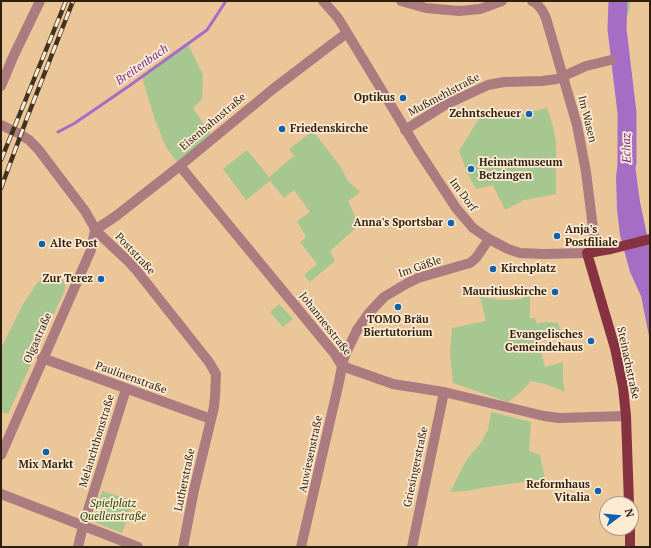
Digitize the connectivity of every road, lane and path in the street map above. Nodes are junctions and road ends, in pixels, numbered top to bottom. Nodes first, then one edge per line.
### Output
1 (40, 1) edge
2 (325, 1) edge
3 (401, 1) edge
4 (502, 1) edge
5 (532, 1) edge
6 (347, 33) junction
7 (611, 60) dead end
8 (563, 77) junction
9 (1, 86) edge
10 (1, 125) edge
11 (405, 130) junction
12 (180, 166) junction
13 (95, 230) junction
14 (489, 239) junction
15 (650, 239) edge
16 (592, 252) junction
17 (42, 358) junction
18 (342, 366) junction
19 (126, 389) junction
20 (444, 392) junction
21 (626, 416) junction
22 (211, 419) junction
23 (1, 455) edge
24 (1, 494) edge
25 (629, 496) edge
26 (83, 526) junction
27 (630, 536) edge
28 (78, 547) edge
29 (138, 547) edge
30 (183, 547) edge
31 (301, 547) edge
32 (412, 547) edge
33 (630, 547) edge

1 - 9 street
2 - 6 street, Im Dorf
3 - 4 street
5 - 8 street, Im Wasen
6 - 11 street, Im Dorf
6 - 12 street, Eisenbahnstraße
7 - 8 street, Mußmehlstraße
8 - 11 street, Mußmehlstraße
8 - 16 street, Im Wasen
10 - 13 street, Poststraße
11 - 14 street, Im Dorf
12 - 13 street, Eisenbahnstraße
12 - 18 street, Johannesstraße
13 - 17 street, Olgastraße
13 - 22 street, Poststraße
14 - 16 street, Im Dorf
14 - 18 street, Im Gäßle
15 - 16 main road, Im Dorf
16 - 21 main road, Steinachstraße
17 - 19 street, Paulinenstraße
17 - 23 street, Olgastraße
18 - 20 street, Johannesstraße
18 - 31 street, Auwiesenstraße
19 - 22 street, Paulinenstraße
19 - 26 street, Melanchthonstraße
20 - 21 street, Johannesstraße
20 - 32 street, Griesingerstraße
21 - 25 main road, Steinachstraße
22 - 30 street, Lutherstraße
24 - 26 street
26 - 28 street, Melanchthonstraße
26 - 29 street
27 - 33 main road

